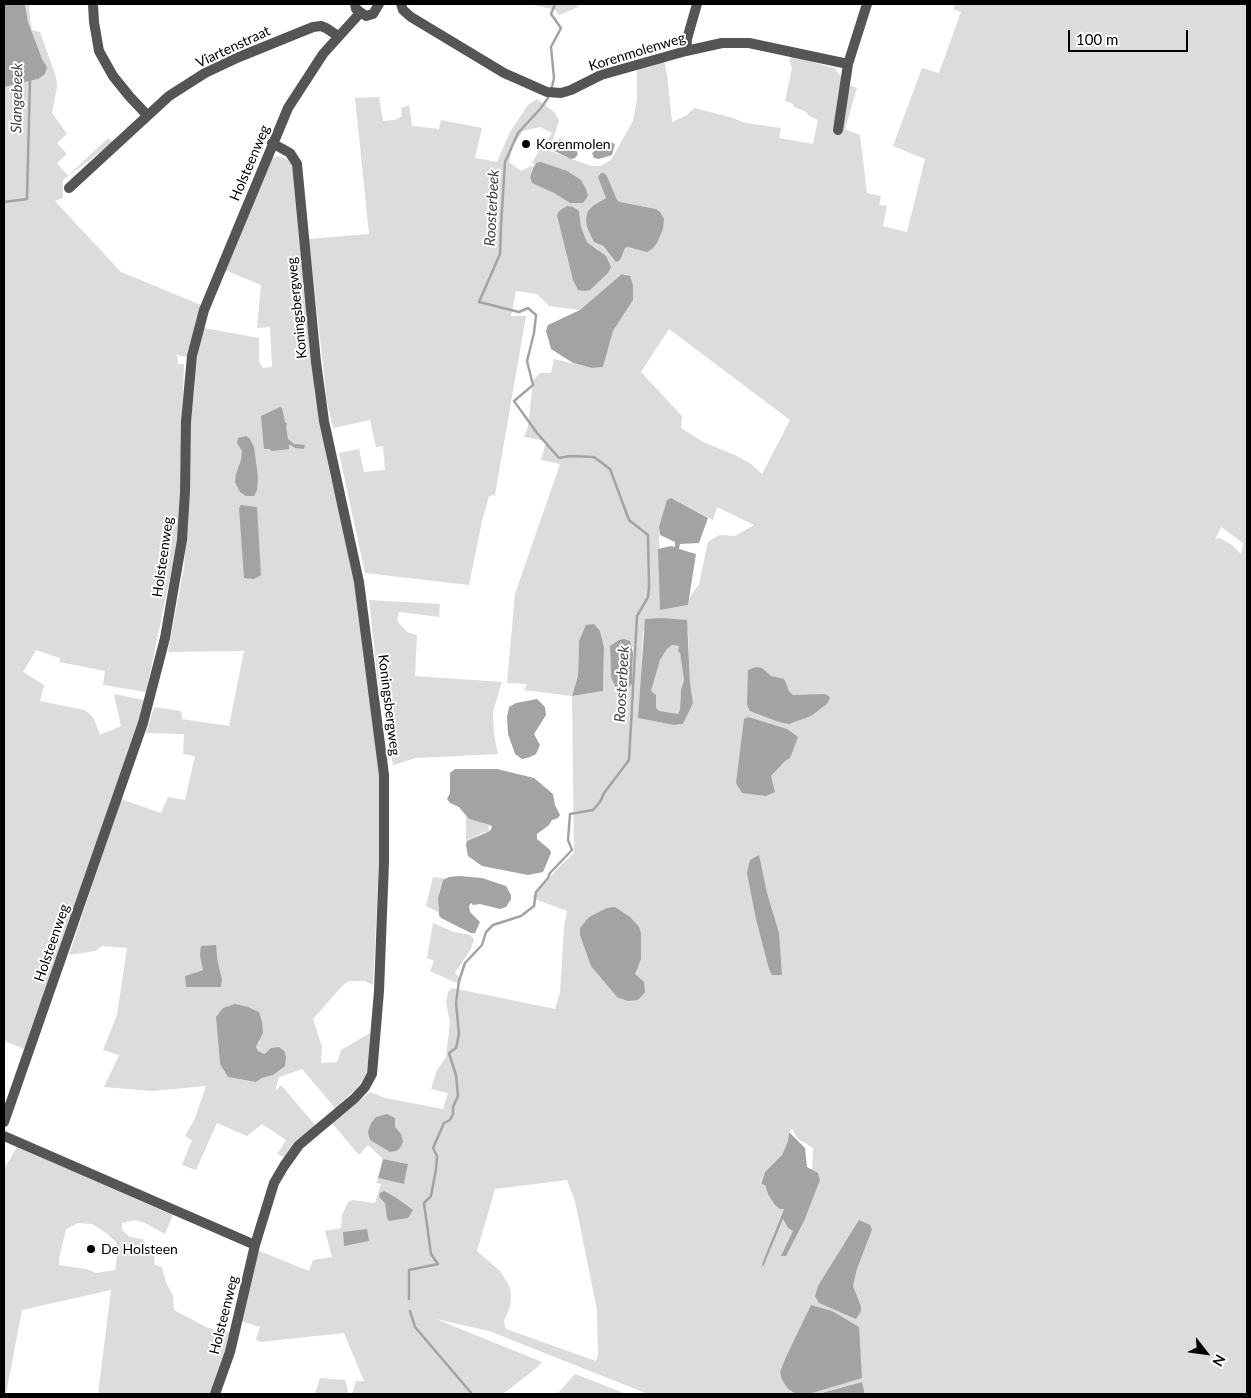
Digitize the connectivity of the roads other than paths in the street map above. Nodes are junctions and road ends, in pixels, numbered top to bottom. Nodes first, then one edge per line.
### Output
1 (93, 4) edge
2 (379, 4) edge
3 (401, 4) edge
4 (697, 4) edge
5 (867, 4) edge
6 (357, 8) edge
7 (338, 36) junction
8 (686, 51) junction
9 (848, 64) junction
10 (147, 115) junction
11 (838, 130) dead end
12 (272, 143) junction
13 (69, 188) dead end
14 (4, 1122) edge
15 (4, 1136) edge
16 (255, 1246) junction
17 (215, 1394) edge

1 - 10 street
2 - 6 street
3 - 8 street, Korenmolenweg
4 - 8 street
5 - 9 street
6 - 7 street, Holsteenweg
7 - 10 street, Viartenstraat
7 - 12 street, Holsteenweg
8 - 9 street, Korenmolenweg
9 - 11 street
10 - 13 street, Viartenstraat
12 - 14 street, Holsteenweg
12 - 16 street, Koningsbergweg
15 - 16 street
16 - 17 street, Holsteenweg

